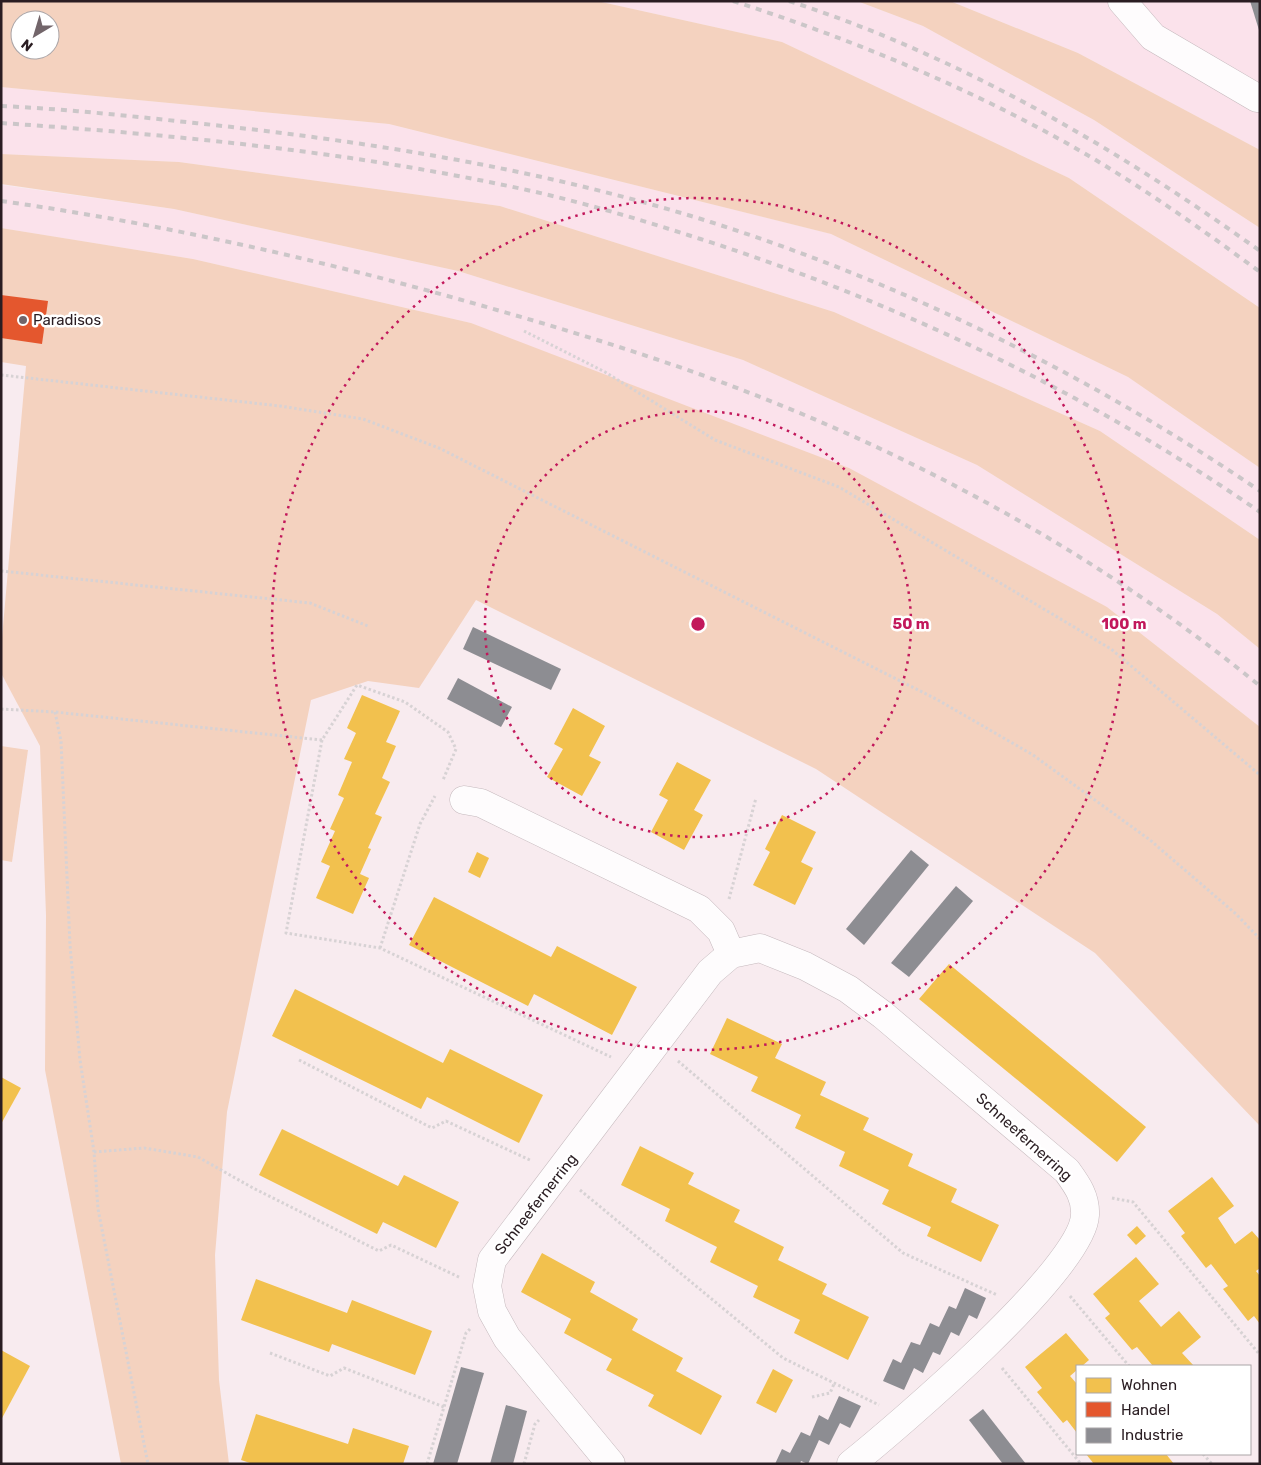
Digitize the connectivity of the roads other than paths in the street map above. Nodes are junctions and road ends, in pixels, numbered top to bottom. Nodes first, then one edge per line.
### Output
1 (1122, 1) edge
2 (1260, 98) edge
3 (464, 800) road end
4 (726, 942) junction
5 (611, 1464) edge
6 (851, 1464) edge

1 - 2 street
3 - 4 street
4 - 5 street, Schneefernerring
4 - 6 street, Schneefernerring

